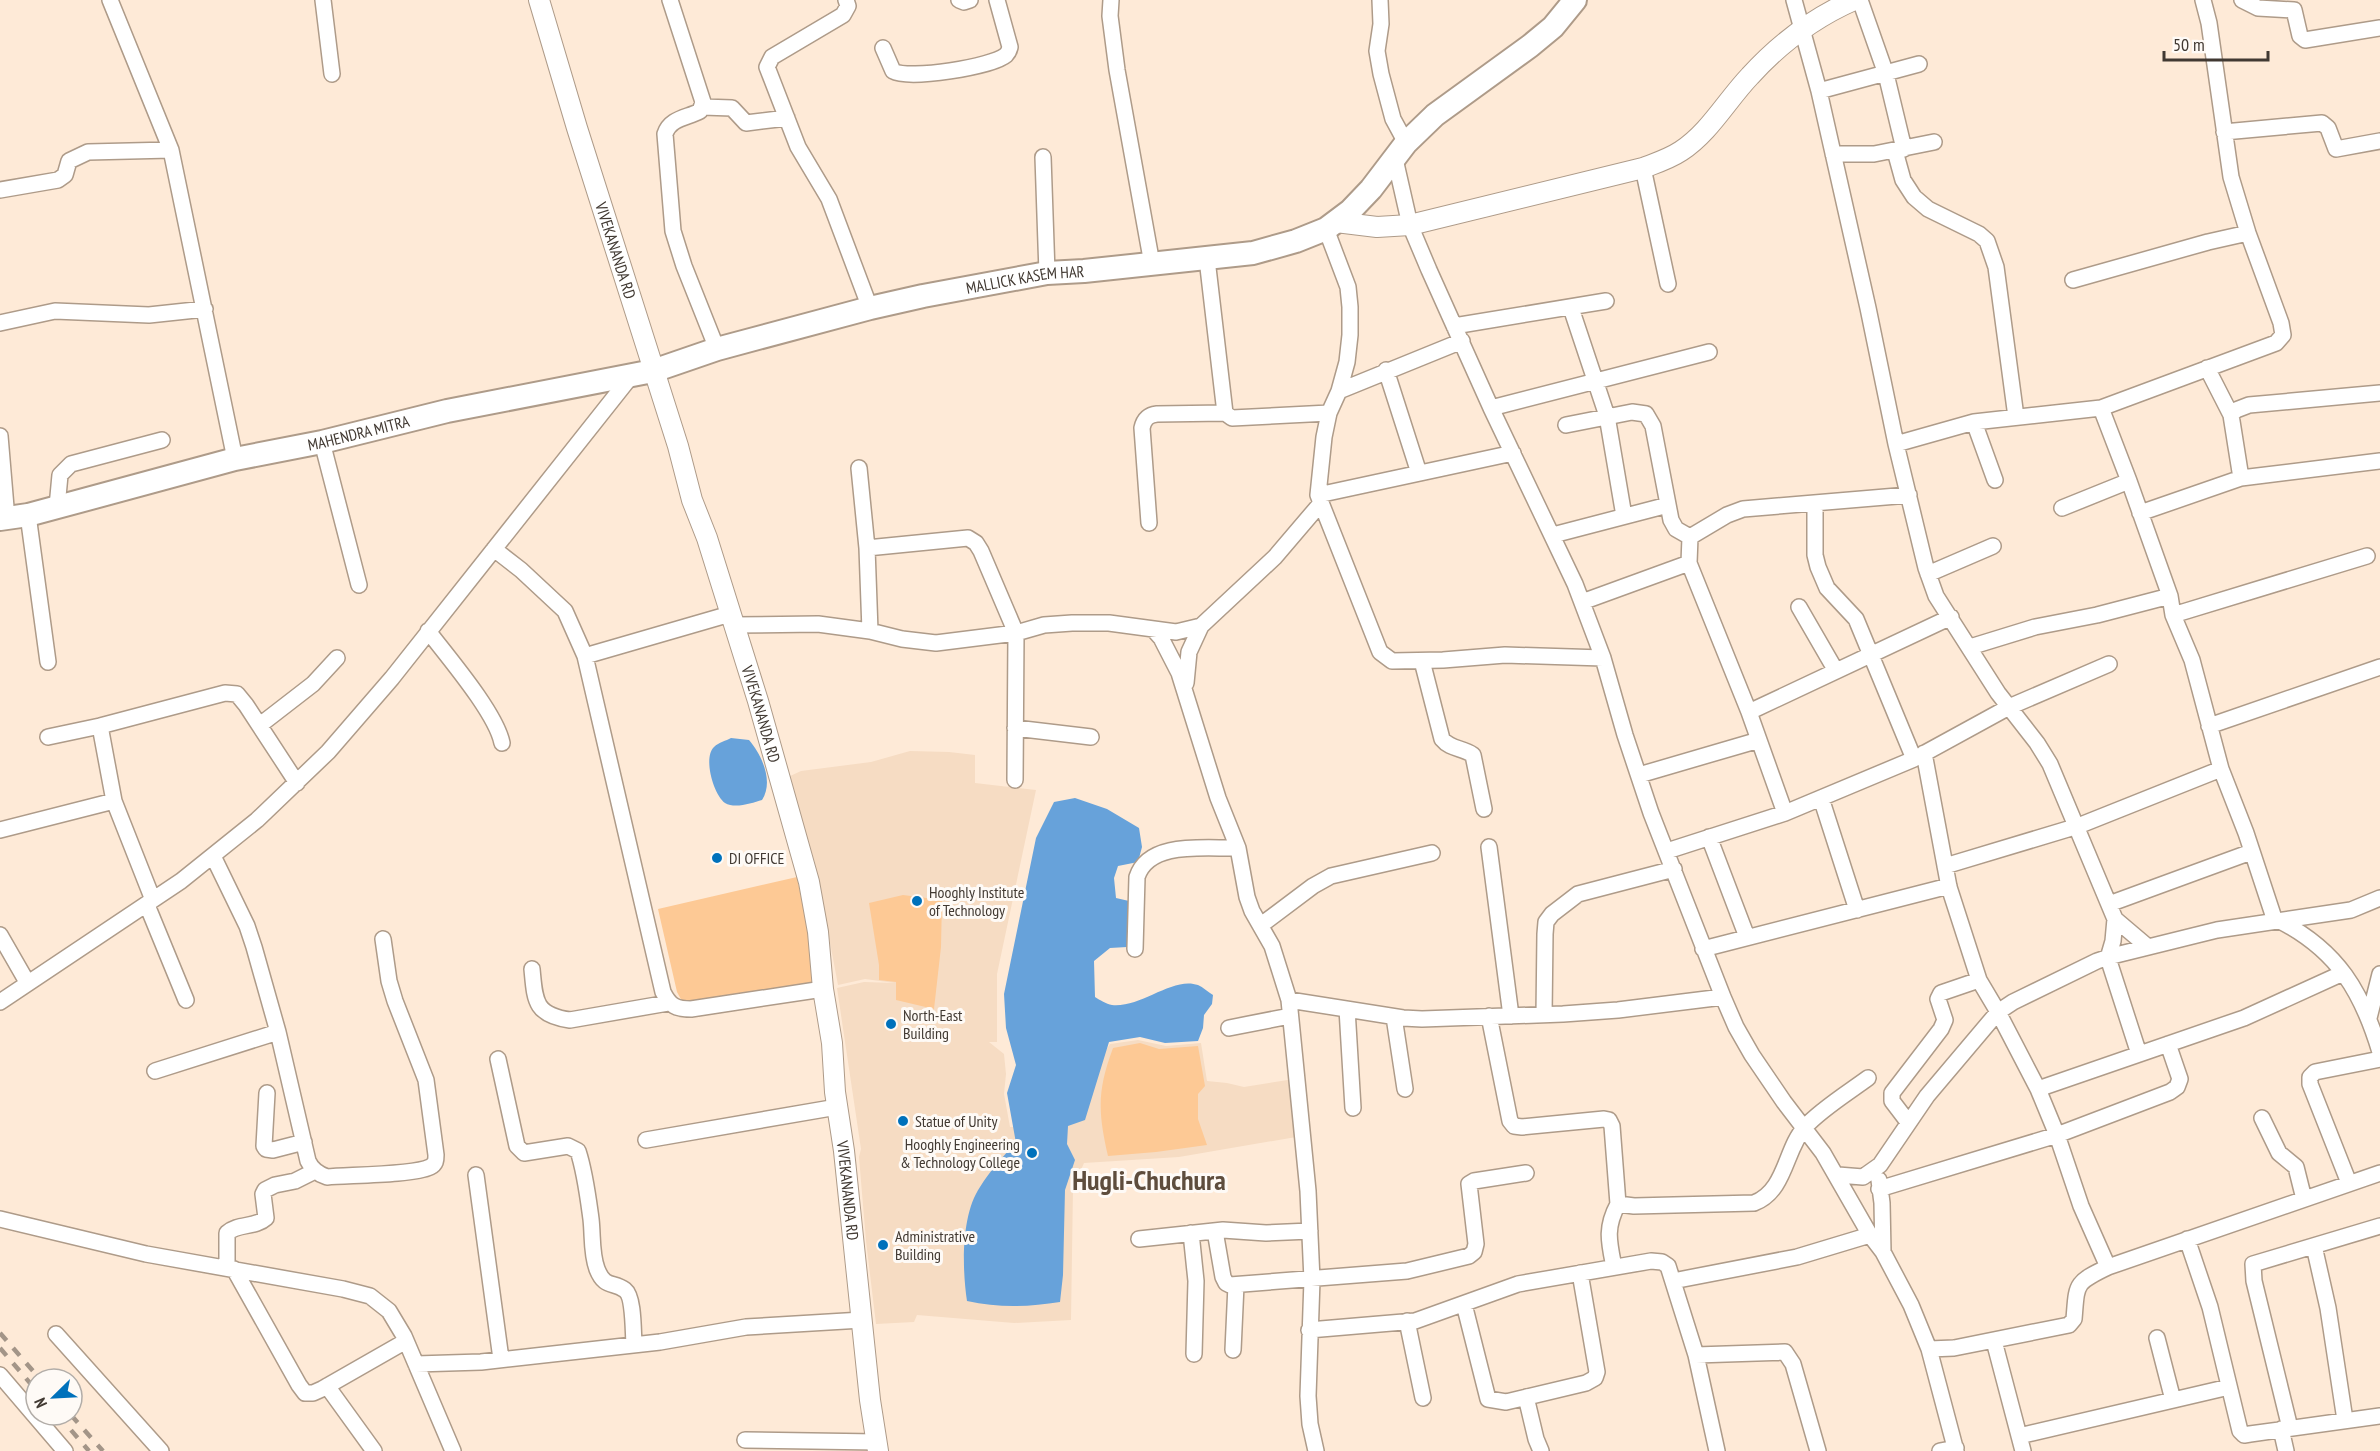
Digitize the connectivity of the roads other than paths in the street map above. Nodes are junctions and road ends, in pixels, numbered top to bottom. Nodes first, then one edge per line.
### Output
1 (110, 0) edge
2 (323, 0) edge
3 (539, 0) edge
4 (670, 0) edge
5 (846, 0) edge
6 (959, 0) edge
7 (970, 0) edge
8 (997, 0) edge
9 (1110, 0) edge
10 (1380, 0) edge
11 (1575, 0) edge
12 (1794, 0) edge
13 (1854, 0) edge
14 (1860, 0) edge
15 (2203, 0) edge
16 (2242, 0) edge
17 (1801, 28) junction
18 (2379, 32) edge
19 (883, 48) dead end
20 (1919, 64) dead end
21 (332, 74) dead end
22 (1886, 74) junction
23 (1819, 91) junction
24 (703, 108) junction
25 (787, 118) junction
26 (2224, 132) junction
27 (2380, 141) edge
28 (1934, 142) dead end
29 (171, 150) junction
30 (1899, 150) junction
31 (1401, 151) junction
32 (1833, 154) junction
33 (1043, 157) dead end
34 (1643, 168) junction
35 (0, 190) edge
36 (1410, 225) junction
37 (1331, 226) junction
38 (2248, 233) junction
39 (1207, 259) junction
40 (1152, 264) junction
41 (1047, 273) junction
42 (2073, 280) dead end
43 (1668, 284) dead end
44 (1606, 301) dead end
45 (870, 308) junction
46 (1571, 308) junction
47 (205, 309) junction
48 (0, 323) edge
49 (1454, 326) junction
50 (1462, 341) junction
51 (717, 349) junction
52 (1709, 352) dead end
53 (2207, 368) junction
54 (1386, 370) junction
55 (643, 373) junction
56 (1595, 380) junction
57 (1339, 391) junction
58 (2380, 393) edge
59 (1491, 408) junction
60 (2101, 408) junction
61 (1225, 413) junction
62 (1329, 413) junction
63 (2231, 415) junction
64 (1607, 416) junction
65 (2016, 417) junction
66 (1974, 422) junction
67 (1566, 425) dead end
68 (0, 436) edge
69 (162, 440) dead end
70 (322, 442) junction
71 (1896, 444) junction
72 (1513, 453) junction
73 (235, 459) junction
74 (2380, 461) edge
75 (859, 468) dead end
76 (1419, 473) junction
77 (2241, 478) junction
78 (1995, 480) dead end
79 (2129, 481) junction
80 (1909, 495) junction
81 (1320, 499) junction
82 (1815, 504) junction
83 (1668, 506) junction
84 (57, 507) junction
85 (2062, 508) dead end
86 (2140, 513) junction
87 (1624, 516) junction
88 (12, 518) edge
89 (1149, 524) dead end
90 (1553, 535) junction
91 (1690, 537) junction
92 (1993, 546) dead end
93 (867, 548) junction
94 (494, 549) junction
95 (2367, 556) dead end
96 (1689, 563) junction
97 (1928, 574) junction
98 (359, 585) dead end
99 (2170, 596) junction
100 (1582, 602) junction
101 (1799, 607) dead end
102 (2173, 615) junction
103 (1951, 617) junction
104 (732, 620) junction
105 (1201, 626) junction
106 (1153, 629) junction
107 (429, 631) junction
108 (870, 631) junction
109 (1016, 633) junction
110 (1970, 647) junction
111 (1870, 655) junction
112 (585, 656) junction
113 (337, 658) dead end
114 (1603, 658) junction
115 (1422, 661) junction
116 (48, 662) dead end
117 (2109, 664) dead end
118 (2380, 667) edge
119 (1836, 671) junction
120 (1185, 692) junction
121 (2009, 706) junction
122 (1749, 712) junction
123 (260, 725) junction
124 (100, 726) junction
125 (2209, 726) junction
126 (1015, 728) junction
127 (48, 737) dead end
128 (1091, 737) dead end
129 (1759, 740) junction
130 (502, 743) dead end
131 (1919, 756) junction
132 (2221, 769) junction
133 (1639, 775) junction
134 (1015, 780) dead end
135 (297, 783) junction
136 (1821, 798) junction
137 (114, 801) junction
138 (1484, 809) dead end
139 (1785, 813) junction
140 (2078, 826) junction
141 (0, 831) edge
142 (1709, 837) junction
143 (1489, 848) dead end
144 (1238, 849) junction
145 (1668, 851) junction
146 (2251, 852) junction
147 (1432, 853) dead end
148 (213, 856) junction
149 (1946, 866) junction
150 (1674, 869) junction
151 (1949, 886) junction
152 (2380, 898) edge
153 (150, 903) junction
154 (2109, 904) junction
155 (1857, 910) junction
156 (2115, 919) junction
157 (2278, 921) junction
158 (1261, 925) junction
159 (0, 935) edge
160 (1747, 937) junction
161 (383, 939) dead end
162 (2148, 946) junction
163 (1135, 949) dead end
164 (1703, 949) junction
165 (2108, 958) junction
166 (531, 969) dead end
167 (2343, 973) junction
168 (2380, 974) edge
169 (1979, 980) junction
170 (27, 982) junction
171 (823, 989) junction
172 (1723, 997) junction
173 (186, 1000) dead end
174 (1289, 1000) junction
175 (0, 1002) edge
176 (668, 1003) junction
177 (1347, 1009) junction
178 (1998, 1012) junction
179 (1544, 1015) junction
180 (1290, 1016) junction
181 (1489, 1016) junction
182 (1511, 1016) junction
183 (1395, 1017) junction
184 (2369, 1018) junction
185 (1228, 1028) dead end
186 (278, 1032) junction
187 (2169, 1044) junction
188 (2380, 1052) edge
189 (2139, 1054) junction
190 (498, 1059) dead end
191 (2380, 1059) edge
192 (154, 1071) dead end
193 (1868, 1078) dead end
194 (1405, 1089) dead end
195 (2038, 1089) junction
196 (267, 1093) dead end
197 (837, 1107) junction
198 (1353, 1108) dead end
199 (2262, 1118) dead end
200 (1908, 1122) junction
201 (1804, 1128) junction
202 (2057, 1135) junction
203 (646, 1140) dead end
204 (304, 1142) junction
205 (1880, 1165) junction
206 (315, 1171) junction
207 (1526, 1173) dead end
208 (2380, 1173) edge
209 (476, 1175) dead end
210 (1838, 1175) junction
211 (2349, 1184) junction
212 (1879, 1189) junction
213 (2304, 1199) junction
214 (1618, 1204) junction
215 (0, 1219) edge
216 (2380, 1226) edge
217 (1215, 1231) junction
218 (1310, 1231) junction
219 (1191, 1233) junction
220 (1870, 1235) junction
221 (1138, 1239) dead end
222 (2187, 1239) junction
223 (2314, 1246) junction
224 (1883, 1252) junction
225 (2108, 1267) junction
226 (1614, 1268) junction
227 (231, 1269) junction
228 (1580, 1273) junction
229 (1312, 1280) junction
230 (1673, 1281) junction
231 (1236, 1285) junction
232 (1464, 1304) junction
233 (862, 1320) junction
234 (1407, 1321) junction
235 (1309, 1330) junction
236 (56, 1334) dead end
237 (2157, 1338) dead end
238 (406, 1341) junction
239 (1994, 1341) junction
240 (634, 1344) junction
241 (1929, 1349) junction
242 (1233, 1350) dead end
243 (1194, 1354) dead end
244 (1696, 1355) junction
245 (501, 1359) junction
246 (416, 1364) junction
247 (0, 1376) edge
248 (327, 1386) junction
249 (2229, 1387) junction
250 (1526, 1397) junction
251 (1423, 1398) dead end
252 (2173, 1400) junction
253 (2380, 1416) edge
254 (2345, 1420) junction
255 (2286, 1428) junction
256 (745, 1440) dead end
257 (2021, 1444) edge
258 (877, 1447) edge
259 (1956, 1450) edge
260 (64, 1451) edge
261 (161, 1451) edge
262 (374, 1451) edge
263 (453, 1451) edge
264 (1316, 1451) edge
265 (1541, 1451) edge
266 (1717, 1451) edge
267 (1818, 1451) edge
268 (1940, 1451) edge
269 (2286, 1451) edge

1 - 29 street
2 - 21 street
3 - 55 street, VIVEKANANDA RD
4 - 24 street
5 - 25 street
6 - 7 street
8 - 19 street
9 - 40 street
10 - 31 street
11 - 31 main road
12 - 17 street
13 - 17 street
14 - 22 street
15 - 26 street
16 - 18 street
17 - 23 street
17 - 34 street
20 - 22 street
22 - 23 street
22 - 30 street
23 - 32 street
24 - 25 street
24 - 51 street
25 - 45 street
26 - 27 street
26 - 38 street
28 - 30 street
29 - 35 street
29 - 47 street
30 - 32 street
30 - 65 street
31 - 36 street
31 - 37 main road
32 - 71 street
33 - 41 street
34 - 36 street
34 - 43 street
36 - 37 street
36 - 49 street
37 - 39 main road, MALLICK KASEM HAR
37 - 57 street
38 - 42 street
38 - 53 street
39 - 40 main road, MALLICK KASEM HAR
39 - 61 street
40 - 41 main road, MALLICK KASEM HAR
41 - 45 main road, MALLICK KASEM HAR
44 - 46 street
45 - 51 main road, MALLICK KASEM HAR
46 - 49 street
46 - 56 street
47 - 48 street
47 - 73 street
49 - 50 street
50 - 54 street
50 - 59 street
51 - 55 main road, MAHENDRA MITRA
52 - 56 street
53 - 60 street
53 - 63 street
54 - 57 street
54 - 76 street
55 - 70 main road, MAHENDRA MITRA
55 - 94 street
55 - 104 street, VIVEKANANDA RD
56 - 59 street
56 - 64 street
57 - 62 street
58 - 63 street
59 - 72 street
60 - 65 street
60 - 79 street
61 - 62 street
61 - 89 street
62 - 81 street
63 - 77 street
64 - 67 street
64 - 83 street
64 - 87 street
65 - 66 street
66 - 71 street
66 - 78 street
68 - 88 street
69 - 84 street
70 - 73 main road, MAHENDRA MITRA
70 - 98 street
71 - 80 street
72 - 76 street
72 - 90 street
73 - 84 main road, MAHENDRA MITRA
74 - 77 street
75 - 93 street
76 - 81 street
77 - 86 street
79 - 85 street
79 - 86 street
80 - 82 street
80 - 97 street
81 - 105 street
81 - 115 street
82 - 91 street
82 - 111 street
83 - 87 street
83 - 91 street
84 - 88 main road, MAHENDRA MITRA
86 - 99 street
87 - 90 street
88 - 116 street
90 - 100 street
91 - 96 street
92 - 97 street
93 - 108 street
93 - 109 street
94 - 107 street
94 - 112 street
95 - 102 street
96 - 100 street
96 - 122 street
97 - 103 street
99 - 102 street
99 - 110 street
100 - 114 street
101 - 119 street
102 - 125 street
103 - 110 street
103 - 111 street
104 - 108 street
104 - 112 street
104 - 171 street, VIVEKANANDA RD
105 - 106 street
105 - 120 street
106 - 109 street
106 - 120 street
107 - 130 street
107 - 135 street
108 - 109 street
109 - 126 street
110 - 121 street
111 - 119 street
111 - 131 street
112 - 176 street
113 - 123 street
114 - 115 street
114 - 133 street
115 - 138 street
117 - 121 street
118 - 125 street
119 - 122 street
120 - 144 street
121 - 131 street
121 - 140 street
122 - 129 street
123 - 124 street
123 - 135 street
124 - 127 street
124 - 137 street
125 - 132 street
126 - 128 street
126 - 134 street
129 - 133 street
129 - 139 street
131 - 136 street
131 - 149 street
132 - 140 street
132 - 146 street
133 - 145 street
135 - 148 street
136 - 139 street
136 - 155 street
137 - 141 street
137 - 153 street
139 - 142 street
140 - 149 street
140 - 154 street
142 - 145 street
142 - 160 street
143 - 182 street
144 - 158 street
144 - 163 street
145 - 150 street
146 - 154 street
146 - 157 street
147 - 158 street
148 - 153 street
148 - 186 street
149 - 151 street
150 - 164 street
150 - 179 street
151 - 155 street
151 - 169 street
152 - 157 street
153 - 170 street
153 - 173 street
154 - 156 street
155 - 160 street
156 - 162 street
156 - 165 street
157 - 162 street
157 - 167 street
158 - 174 street
159 - 170 street
160 - 164 street
161 - 206 street
162 - 165 street
164 - 172 street
165 - 178 street
165 - 189 street
166 - 176 street
167 - 184 street
167 - 187 street
168 - 184 street
169 - 178 street
169 - 200 street
170 - 175 street
171 - 176 street
171 - 197 street, VIVEKANANDA RD
172 - 179 street
172 - 201 street
174 - 177 street
174 - 180 street
177 - 183 street
177 - 198 street
178 - 195 street
178 - 200 street
179 - 182 street
180 - 185 street
180 - 218 street
181 - 182 street
181 - 183 street
181 - 214 street
183 - 194 street
184 - 188 street
186 - 192 street
186 - 204 street
187 - 189 street
187 - 202 street
189 - 195 street
190 - 240 street
191 - 211 street
193 - 201 street
195 - 202 street
196 - 204 street
197 - 203 street
197 - 233 street, VIVEKANANDA RD
199 - 213 street
200 - 205 street
201 - 210 street
201 - 214 street
202 - 212 street
202 - 225 street
204 - 206 street
205 - 210 street
205 - 212 street
206 - 227 street
207 - 229 street
208 - 211 street
209 - 245 street
210 - 220 street
211 - 213 street
212 - 224 street
213 - 222 street
214 - 226 street
215 - 227 street
216 - 223 street
217 - 218 street
217 - 219 street
217 - 231 street
218 - 229 street
219 - 221 street
219 - 243 street
220 - 224 street
220 - 230 street
222 - 225 street
222 - 249 street
223 - 254 street
223 - 255 street
224 - 241 street
225 - 239 street
226 - 228 street
226 - 230 street
227 - 238 street
227 - 248 street
228 - 232 street
228 - 250 street
229 - 231 street
229 - 235 street
230 - 244 street
231 - 242 street
232 - 234 street
232 - 250 street
233 - 240 street
233 - 258 street, VIVEKANANDA RD
234 - 235 street
234 - 251 street
235 - 264 street
236 - 261 street
237 - 252 street
238 - 246 street
238 - 248 street
239 - 241 street
239 - 257 street
240 - 245 street
241 - 259 street
244 - 266 street
244 - 267 street
245 - 246 street
246 - 263 street
247 - 260 street
248 - 262 street
249 - 252 street
249 - 255 street
250 - 265 street
252 - 257 street
253 - 254 street
254 - 255 street
255 - 269 street
256 - 258 street
259 - 268 street

